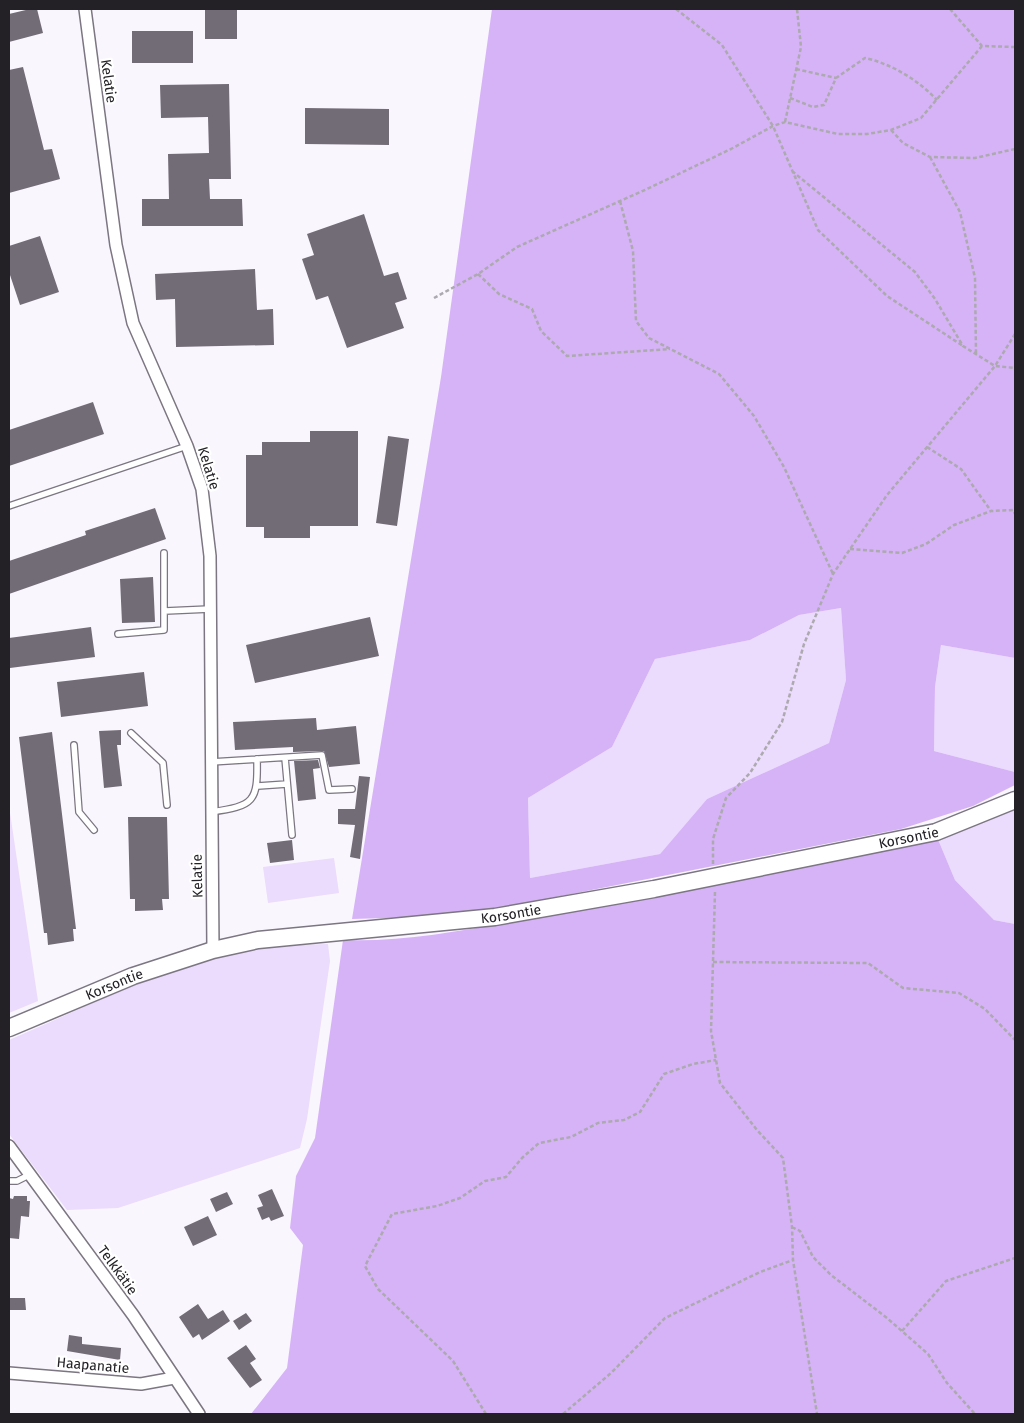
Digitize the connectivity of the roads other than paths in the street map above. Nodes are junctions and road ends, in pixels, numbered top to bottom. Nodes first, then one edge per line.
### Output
1 (85, 9) edge
2 (187, 446) junction
3 (9, 506) edge
4 (164, 553) dead end
5 (210, 609) junction
6 (165, 611) junction
7 (118, 634) dead end
8 (131, 734) dead end
9 (74, 745) dead end
10 (285, 758) junction
11 (257, 759) junction
12 (211, 762) junction
13 (287, 784) junction
14 (258, 786) junction
15 (352, 789) dead end
16 (1015, 800) edge
17 (167, 805) dead end
18 (211, 812) junction
19 (94, 830) dead end
20 (292, 835) dead end
21 (214, 950) junction
22 (9, 1028) edge
23 (9, 1146) edge
24 (29, 1175) junction
25 (9, 1181) edge
26 (9, 1373) edge
27 (174, 1378) junction
28 (199, 1414) edge

1 - 2 street, Kelatie
2 - 3 lane
2 - 5 street, Kelatie
4 - 6 lane
5 - 6 lane
5 - 12 street, Kelatie
6 - 7 lane
8 - 17 lane
9 - 19 lane
10 - 11 lane
10 - 13 lane
10 - 15 lane
11 - 12 lane
11 - 14 lane
12 - 18 street, Kelatie
13 - 14 lane
13 - 20 lane
14 - 18 lane
16 - 21 main road, Korsontie
18 - 21 street, Kelatie
21 - 22 main road, Korsontie
23 - 24 street, Telkkätie
24 - 25 lane
24 - 27 street, Telkkätie
26 - 27 street, Haapanatie
27 - 28 street, Telkkätie

